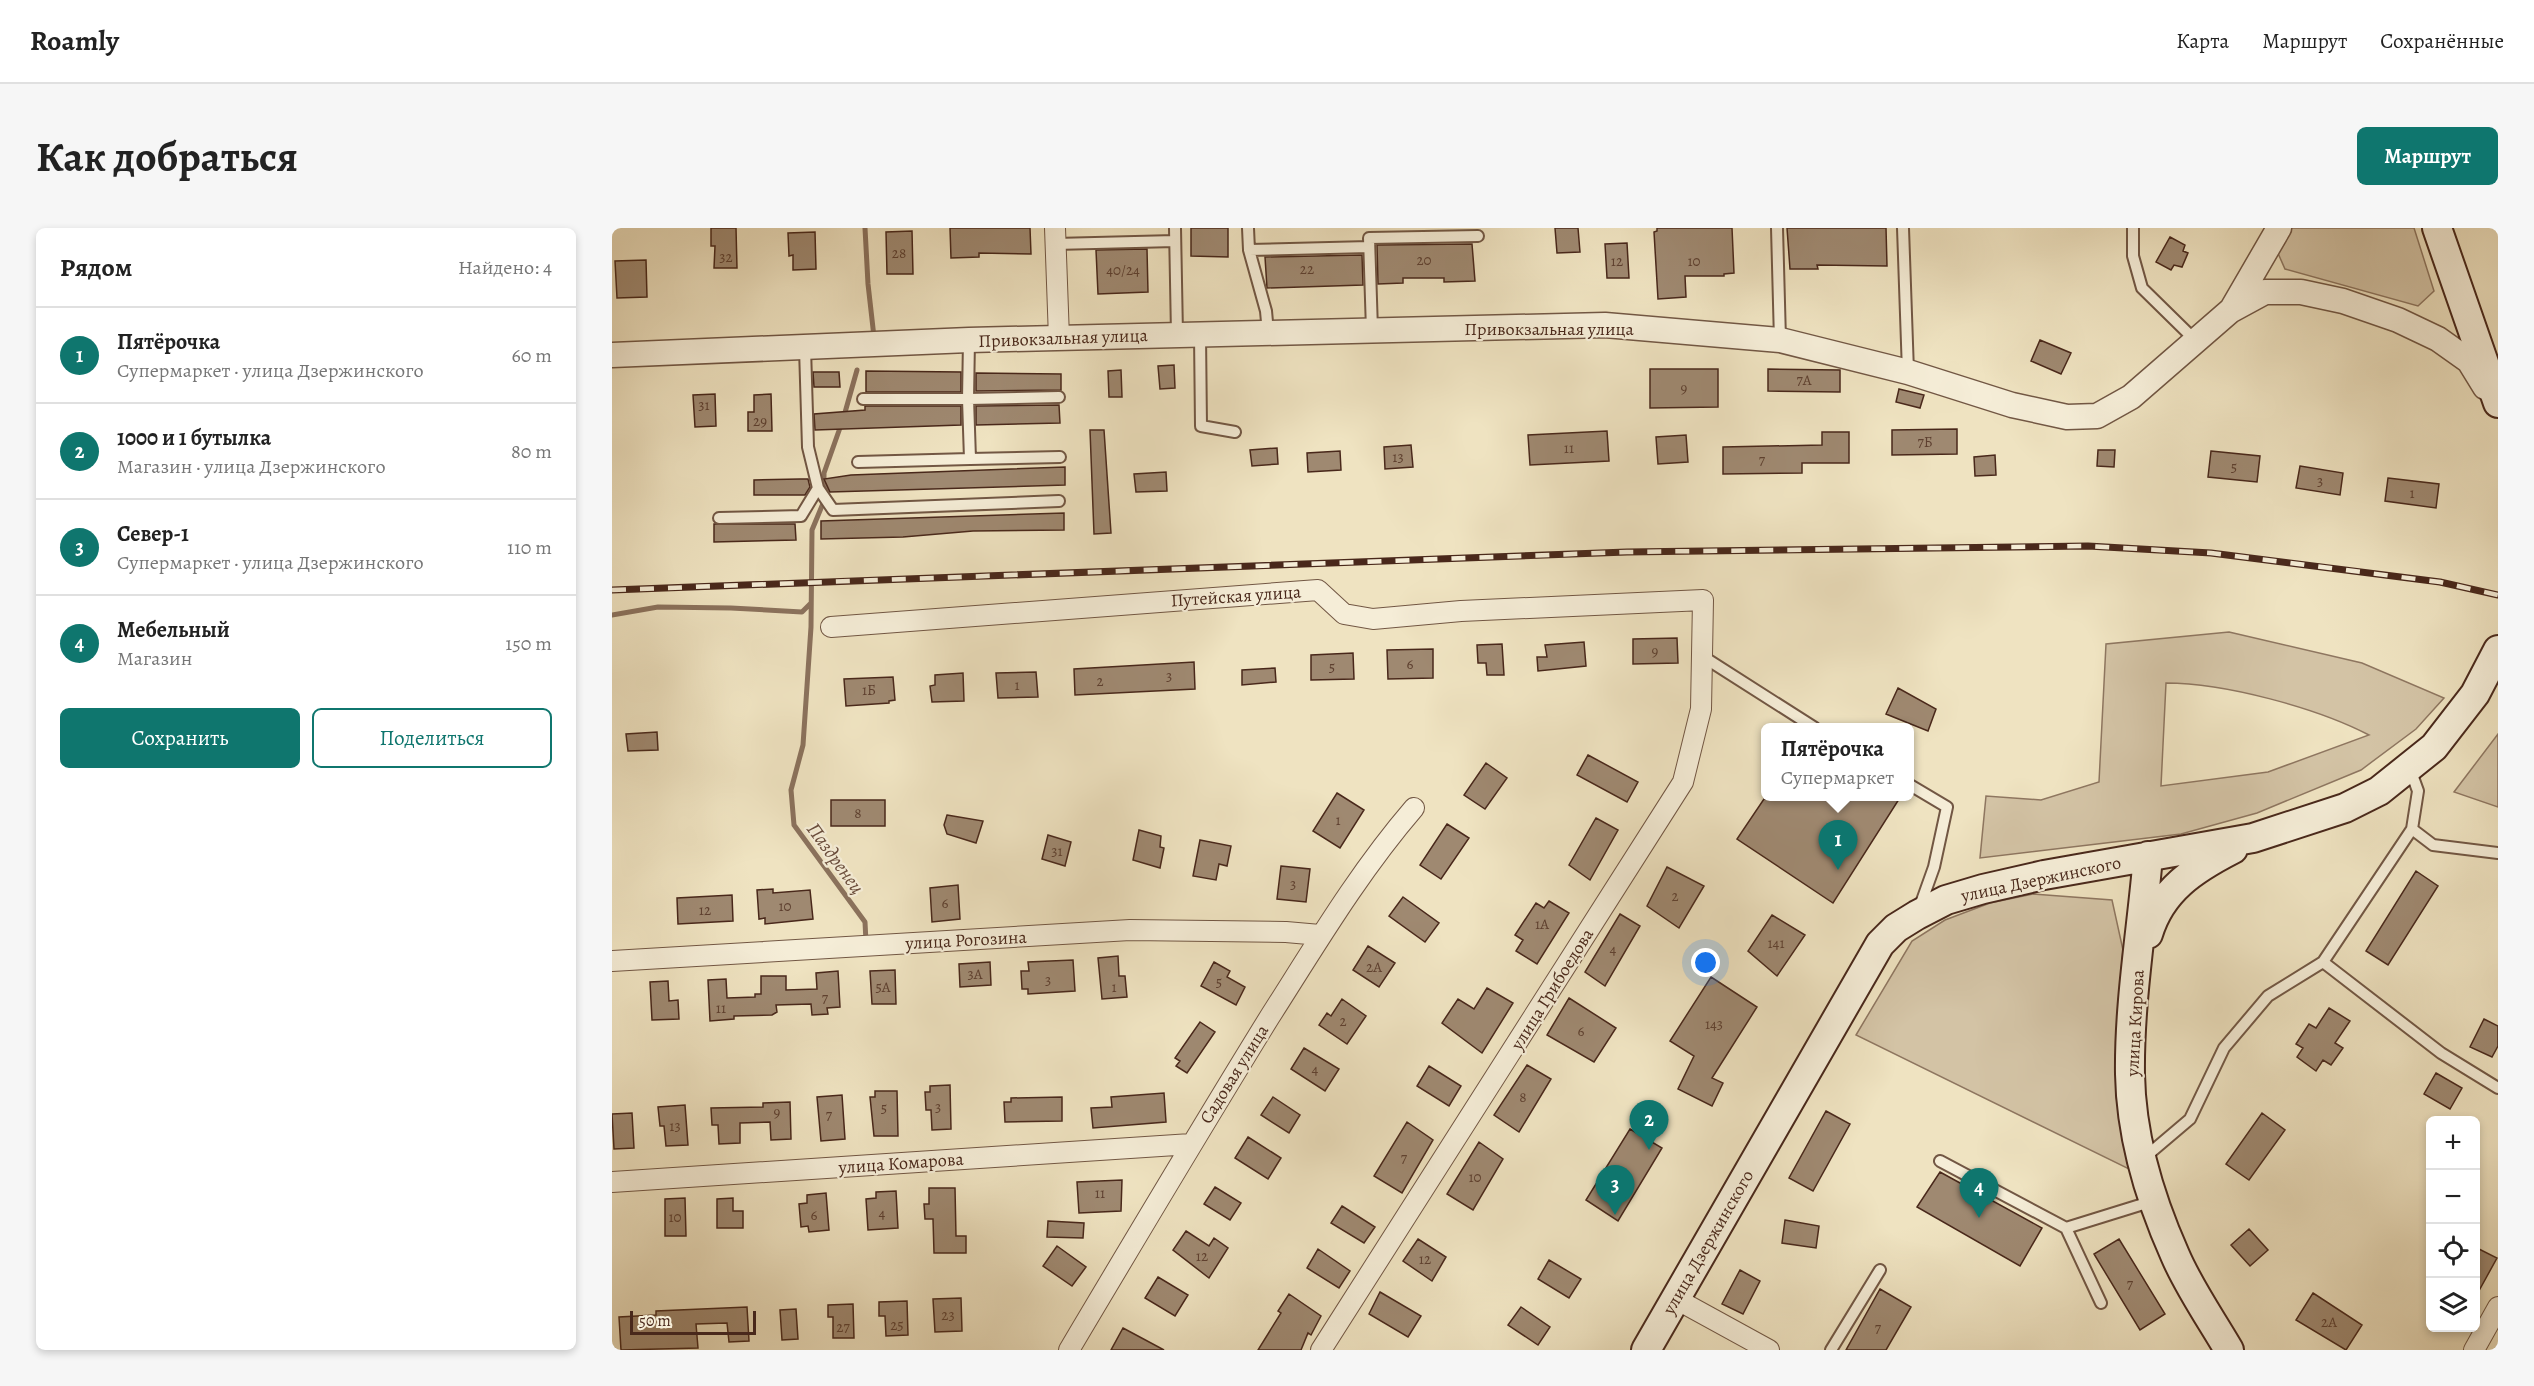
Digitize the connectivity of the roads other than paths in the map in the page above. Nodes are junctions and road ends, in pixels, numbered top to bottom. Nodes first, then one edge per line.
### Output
1 (1175, 228) edge
2 (1248, 228) edge
3 (1778, 228) edge
4 (1904, 228) edge
5 (2133, 228) edge
6 (2279, 228) edge
7 (2437, 228) edge
8 (1055, 236) edge
9 (1478, 236) dead end
10 (1175, 241) junction
11 (1369, 247) junction
12 (1249, 250) junction
13 (2230, 311) junction
14 (1372, 330) junction
15 (1268, 333) junction
16 (1189, 334) junction
17 (1059, 338) junction
18 (969, 340) junction
19 (1780, 340) junction
20 (2196, 341) junction
21 (805, 348) junction
22 (612, 355) edge
23 (1908, 372) junction
24 (1059, 397) dead end
25 (863, 399) dead end
26 (968, 399) junction
27 (2498, 403) edge
28 (2498, 410) edge
29 (1235, 432) dead end
30 (1060, 457) dead end
31 (970, 459) junction
32 (858, 462) dead end
33 (818, 488) junction
34 (1059, 501) dead end
35 (718, 518) dead end
36 (1703, 600) joint
37 (831, 627) dead end
38 (2498, 650) edge
39 (1702, 656) junction
40 (1807, 723) edge
41 (2410, 769) junction
42 (1914, 787) edge
43 (1414, 808) dead end
44 (2412, 829) junction
45 (2253, 838) junction
46 (2498, 853) edge
47 (2148, 856) junction
48 (2090, 867) junction
49 (1917, 915) junction
50 (2143, 916) junction
51 (1320, 935) junction
52 (612, 961) edge
53 (2323, 962) junction
54 (2138, 966) junction
55 (2498, 1088) edge
56 (1191, 1144) junction
57 (2142, 1160) junction
58 (1940, 1161) dead end
59 (612, 1182) edge
60 (2154, 1201) junction
61 (2066, 1228) junction
62 (1880, 1269) dead end
63 (1676, 1299) junction
64 (2101, 1303) dead end
65 (2498, 1307) edge
66 (1069, 1350) edge
67 (1321, 1350) edge
68 (1646, 1350) edge
69 (1769, 1350) edge
70 (1831, 1350) edge
71 (2229, 1350) edge
72 (2474, 1350) edge

1 - 10 lane
2 - 12 lane
3 - 19 lane
4 - 23 lane
5 - 20 lane
6 - 13 street
7 - 27 main road
8 - 10 lane
8 - 17 street
9 - 11 lane
10 - 16 lane
11 - 12 lane
11 - 14 lane
12 - 15 lane
13 - 20 street, Привокзальная улица
13 - 28 street, Привокзальная улица
14 - 15 street, Привокзальная улица
14 - 19 street, Привокзальная улица
15 - 16 street, Привокзальная улица
16 - 17 street, Привокзальная улица
16 - 29 lane
17 - 18 street, Привокзальная улица
18 - 21 street, Привокзальная улица
18 - 26 lane
19 - 23 street, Привокзальная улица
20 - 23 street, Привокзальная улица
21 - 22 street, Привокзальная улица
21 - 33 lane
24 - 26 lane
25 - 26 lane
26 - 31 lane
30 - 31 lane
31 - 32 lane
33 - 34 lane
33 - 35 lane
36 - 37 street, Путейская улица
36 - 39 street, улица Грибоедова
38 - 41 main road, улица Дзержинского
39 - 40 lane
39 - 67 street, улица Грибоедова
41 - 44 lane
41 - 45 main road, улица Дзержинского
42 - 49 lane
43 - 51 street, Садовая улица
44 - 46 lane
44 - 53 lane
45 - 47 main road, улица Дзержинского
45 - 54 main road
47 - 48 main road, улица Дзержинского
47 - 50 main road, улица Кирова
48 - 49 main road, улица Дзержинского
48 - 50 main road
49 - 63 main road, улица Дзержинского
50 - 54 main road, улица Кирова
51 - 52 street, улица Рогозина
51 - 56 street, Садовая улица
53 - 55 lane
53 - 57 lane
54 - 57 main road, улица Кирова
56 - 59 street, улица Комарова
56 - 66 street, Садовая улица
57 - 60 main road, улица Кирова
58 - 61 lane
60 - 61 lane
60 - 71 main road, улица Кирова
61 - 64 lane
62 - 70 lane
63 - 68 main road, улица Дзержинского
63 - 69 street
65 - 72 street

